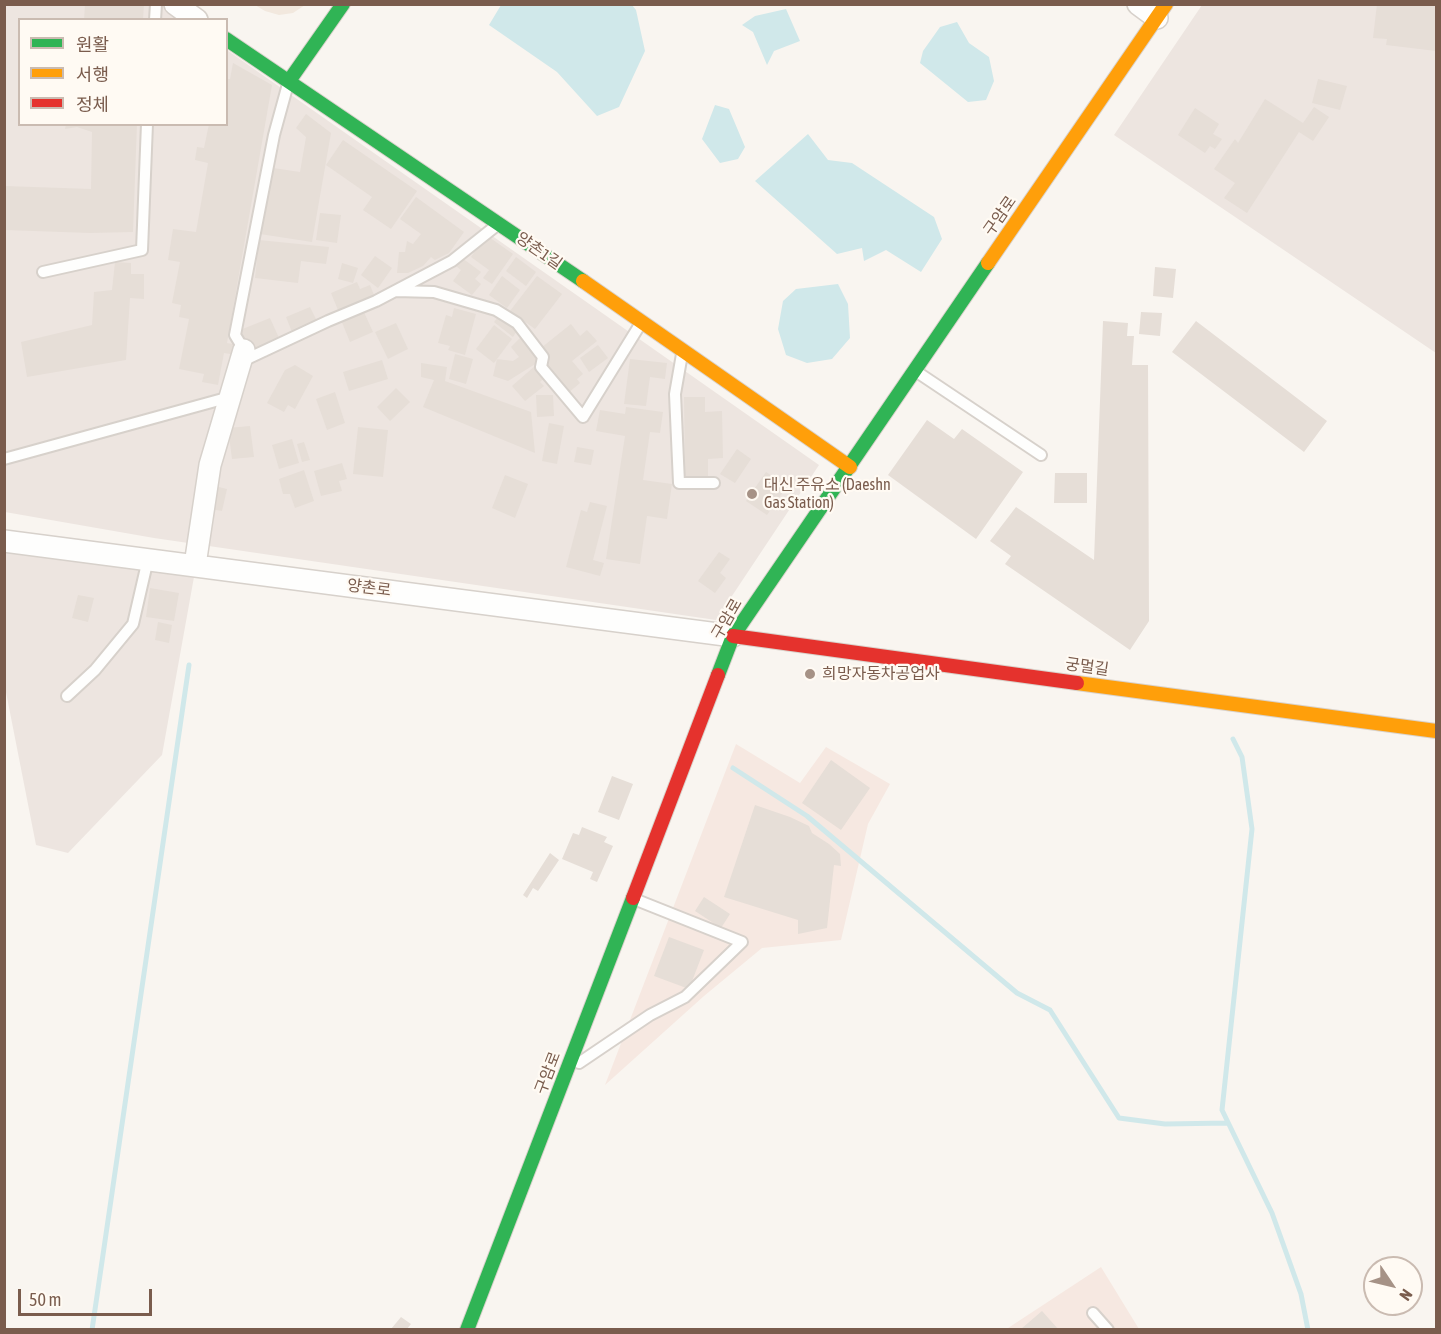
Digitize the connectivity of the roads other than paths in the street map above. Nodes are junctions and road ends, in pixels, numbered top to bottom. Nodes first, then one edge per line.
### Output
1 (175, 4) edge
2 (343, 4) edge
3 (1138, 4) edge
4 (1162, 11) edge
5 (194, 18) edge
6 (228, 40) edge
7 (289, 81) junction
8 (147, 126) edge
9 (499, 223) junction
10 (43, 272) dead end
11 (396, 291) junction
12 (641, 322) junction
13 (244, 350) junction
14 (683, 351) junction
15 (915, 370) junction
16 (230, 397) junction
17 (1041, 455) dead end
18 (4, 459) edge
19 (850, 467) junction
20 (714, 483) dead end
21 (4, 541) edge
22 (148, 559) junction
23 (195, 565) junction
24 (733, 636) junction
25 (67, 696) dead end
26 (1437, 731) edge
27 (632, 898) junction
28 (566, 1071) junction
29 (1093, 1313) dead end
30 (467, 1329) edge
31 (1108, 1329) edge

1 - 5 street
2 - 7 street
3 - 4 street
4 - 15 street, 구암로
6 - 7 street, 양촌1길
7 - 9 street, 양촌1길
7 - 13 lane
8 - 10 lane
9 - 11 lane
9 - 12 street, 양촌1길
11 - 12 lane
11 - 13 lane
12 - 14 street, 양촌1길
13 - 16 street
14 - 19 street, 양촌1길
14 - 20 lane
15 - 17 lane
15 - 19 street, 구암로
16 - 18 lane
16 - 23 street
19 - 24 street, 구암로
21 - 22 street, 양촌로
22 - 23 street, 양촌로
22 - 25 lane
23 - 24 street, 양촌로
24 - 26 street, 궁멀길
24 - 27 street, 구암로
27 - 28 street, 구암로
27 - 28 lane
28 - 30 street, 구암로
29 - 31 lane

